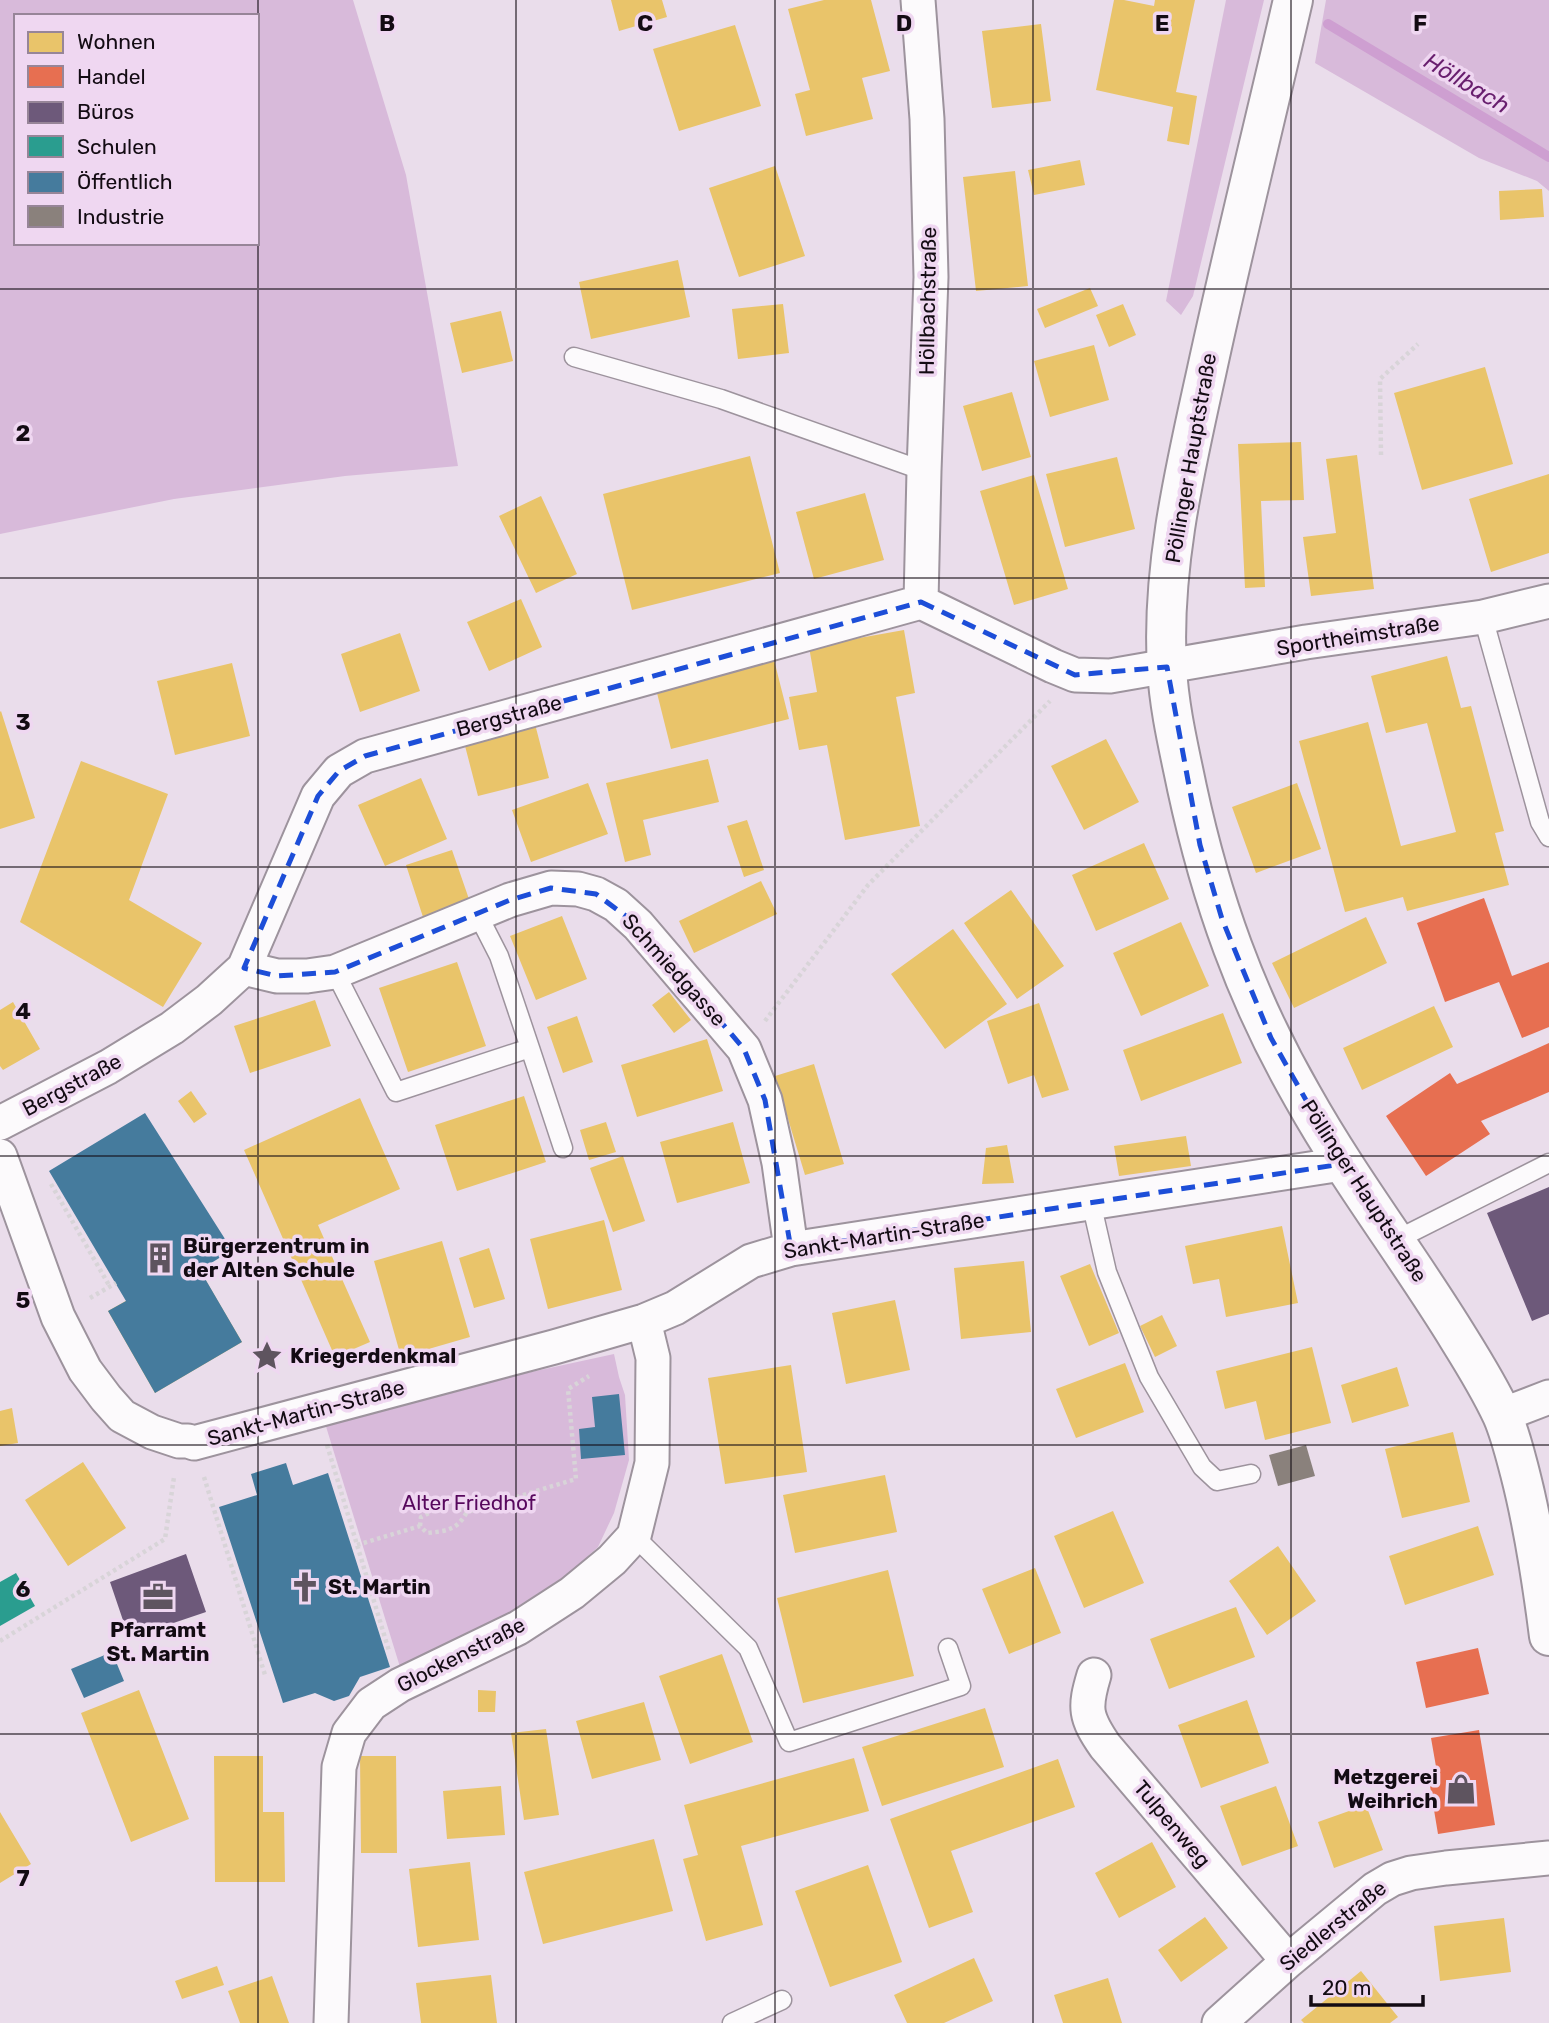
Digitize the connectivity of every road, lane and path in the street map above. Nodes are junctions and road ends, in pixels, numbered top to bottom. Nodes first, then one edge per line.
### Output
1 (918, 0) edge
2 (1293, 0) edge
3 (1418, 344) dead end
4 (574, 357) dead end
5 (1381, 454) dead end
6 (924, 471) junction
7 (1549, 601) edge
8 (921, 602) junction
9 (1483, 617) junction
10 (1167, 667) junction
11 (1075, 675) junction
12 (1549, 837) edge
13 (477, 913) junction
14 (244, 968) junction
15 (335, 972) junction
16 (530, 1048) junction
17 (744, 1049) junction
18 (0, 1123) edge
19 (563, 1148) dead end
20 (0, 1156) edge
21 (1549, 1163) edge
22 (1342, 1164) junction
23 (46, 1176) dead end
24 (1091, 1202) junction
25 (1394, 1241) junction
26 (791, 1249) junction
27 (116, 1283) dead end
28 (110, 1287) junction
29 (95, 1295) dead end
30 (644, 1321) junction
31 (594, 1373) dead end
32 (1549, 1397) edge
33 (1502, 1415) junction
34 (187, 1442) junction
35 (320, 1447) dead end
36 (1251, 1474) dead end
37 (467, 1512) junction
38 (419, 1526) junction
39 (634, 1536) junction
40 (357, 1545) junction
41 (1549, 1636) edge
42 (0, 1641) edge
43 (948, 1648) dead end
44 (391, 1657) dead end
45 (265, 1675) dead end
46 (1094, 1675) dead end
47 (1549, 1858) edge
48 (1288, 1961) junction
49 (782, 2000) dead end
50 (331, 2023) edge
51 (732, 2023) edge
52 (1219, 2023) edge

1 - 6 street, Höllbachstraße
2 - 10 street, Pöllinger Hauptstraße
3 - 5 path
4 - 6 lane
6 - 8 street, Höllbachstraße
7 - 9 street, Sportheimstraße
8 - 11 street
8 - 14 street, Bergstraße
9 - 10 street, Sportheimstraße
9 - 12 lane
10 - 11 street
10 - 22 street, Pöllinger Hauptstraße
11 - 17 path
13 - 15 street, Schmiedgasse
13 - 16 lane
13 - 17 street, Schmiedgasse
14 - 15 street, Schmiedgasse
14 - 18 street, Bergstraße
15 - 16 lane
16 - 19 lane
17 - 26 street, Schmiedgasse
20 - 34 street, Sankt-Martin-Straße
21 - 25 lane
22 - 24 street, Sankt-Martin-Straße
22 - 25 street, Pöllinger Hauptstraße
23 - 28 path
24 - 26 street, Sankt-Martin-Straße
24 - 36 lane
25 - 33 street, Pöllinger Hauptstraße
26 - 30 street, Sankt-Martin-Straße
27 - 28 path
28 - 29 path
30 - 34 street, Sankt-Martin-Straße
30 - 39 street, Glockenstraße
31 - 37 path
32 - 33 street
33 - 41 street, Pöllinger Hauptstraße
34 - 42 path
34 - 45 path
35 - 40 path
37 - 38 path
37 - 38 path
38 - 40 path
39 - 43 lane
39 - 50 street, Glockenstraße
40 - 44 path
46 - 48 street, Tulpenweg
47 - 48 street, Siedlerstraße
48 - 52 street, Siedlerstraße
49 - 51 lane

